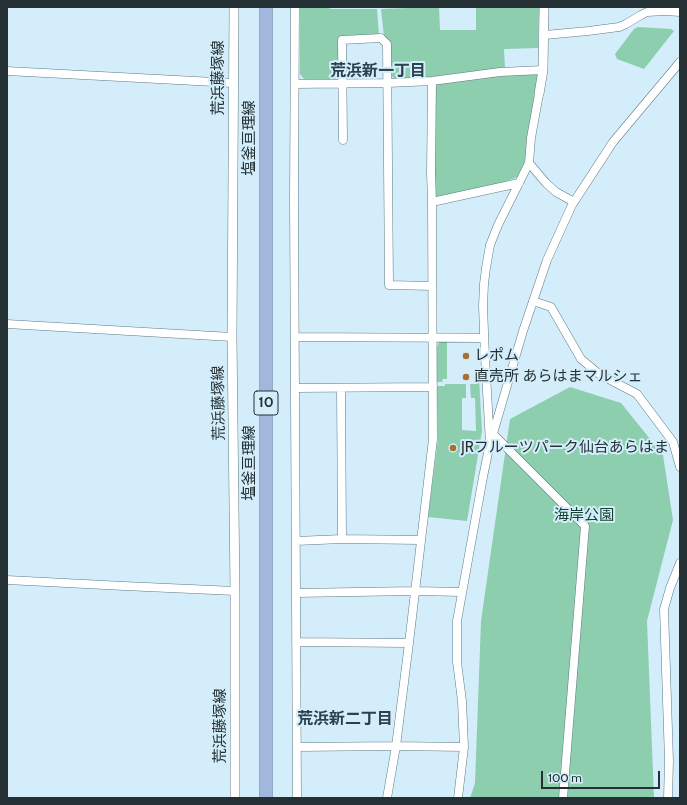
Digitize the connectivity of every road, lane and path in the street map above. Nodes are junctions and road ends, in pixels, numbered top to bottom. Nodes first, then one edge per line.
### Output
1 (234, 7) edge
2 (266, 7) edge
3 (294, 7) edge
4 (544, 7) edge
5 (680, 12) edge
6 (545, 35) junction
7 (680, 62) edge
8 (543, 70) junction
9 (7, 71) edge
10 (432, 81) junction
11 (233, 83) junction
12 (342, 83) junction
13 (388, 83) junction
14 (295, 84) junction
15 (539, 94) joint
16 (343, 140) dead end
17 (529, 163) junction
18 (519, 183) junction
19 (432, 202) junction
20 (574, 202) junction
21 (432, 286) junction
22 (533, 301) junction
23 (7, 324) edge
24 (232, 337) junction
25 (296, 337) junction
26 (433, 337) junction
27 (484, 338) junction
28 (433, 387) junction
29 (296, 388) junction
30 (341, 388) junction
31 (492, 434) junction
32 (490, 443) junction
33 (680, 467) edge
34 (342, 539) junction
35 (420, 540) junction
36 (296, 541) junction
37 (680, 563) edge
38 (7, 580) edge
39 (235, 591) junction
40 (415, 591) junction
41 (296, 592) junction
42 (462, 592) junction
43 (296, 642) junction
44 (409, 643) junction
45 (396, 746) junction
46 (298, 747) junction
47 (464, 747) junction
48 (234, 798) edge
49 (266, 798) edge
50 (297, 798) edge
51 (387, 798) edge
52 (458, 798) edge
53 (563, 798) edge
54 (668, 798) edge

1 - 11 street, 荒浜藤塚線
2 - 49 main road, 塩釜亘理線 / 10
3 - 14 street
4 - 6 street
5 - 6 street
6 - 8 street
7 - 20 street
8 - 10 street
8 - 15 street
9 - 11 street
10 - 13 street
10 - 19 street
11 - 24 street, 荒浜藤塚線
12 - 13 street
12 - 13 street
12 - 14 street
12 - 16 street
13 - 21 street
14 - 25 street
15 - 17 street
17 - 18 street
17 - 20 street
18 - 19 street
18 - 27 street
19 - 21 street
20 - 22 street
21 - 26 street
22 - 31 street
22 - 33 street
23 - 24 street
24 - 39 street, 荒浜藤塚線
25 - 26 street
25 - 29 street
26 - 27 street
26 - 28 street
27 - 32 street
28 - 30 street
28 - 35 street
29 - 30 street
29 - 36 street
30 - 34 street
31 - 32 street
31 - 53 street
32 - 42 street
34 - 35 street
34 - 36 street
35 - 40 street
36 - 41 street
37 - 54 street
38 - 39 street
39 - 48 street, 荒浜藤塚線
40 - 41 street
40 - 42 street
40 - 44 street
41 - 43 street
42 - 47 street
43 - 44 street
43 - 46 street
44 - 45 street
45 - 46 street
45 - 47 street
45 - 51 street
46 - 50 street
47 - 52 street

